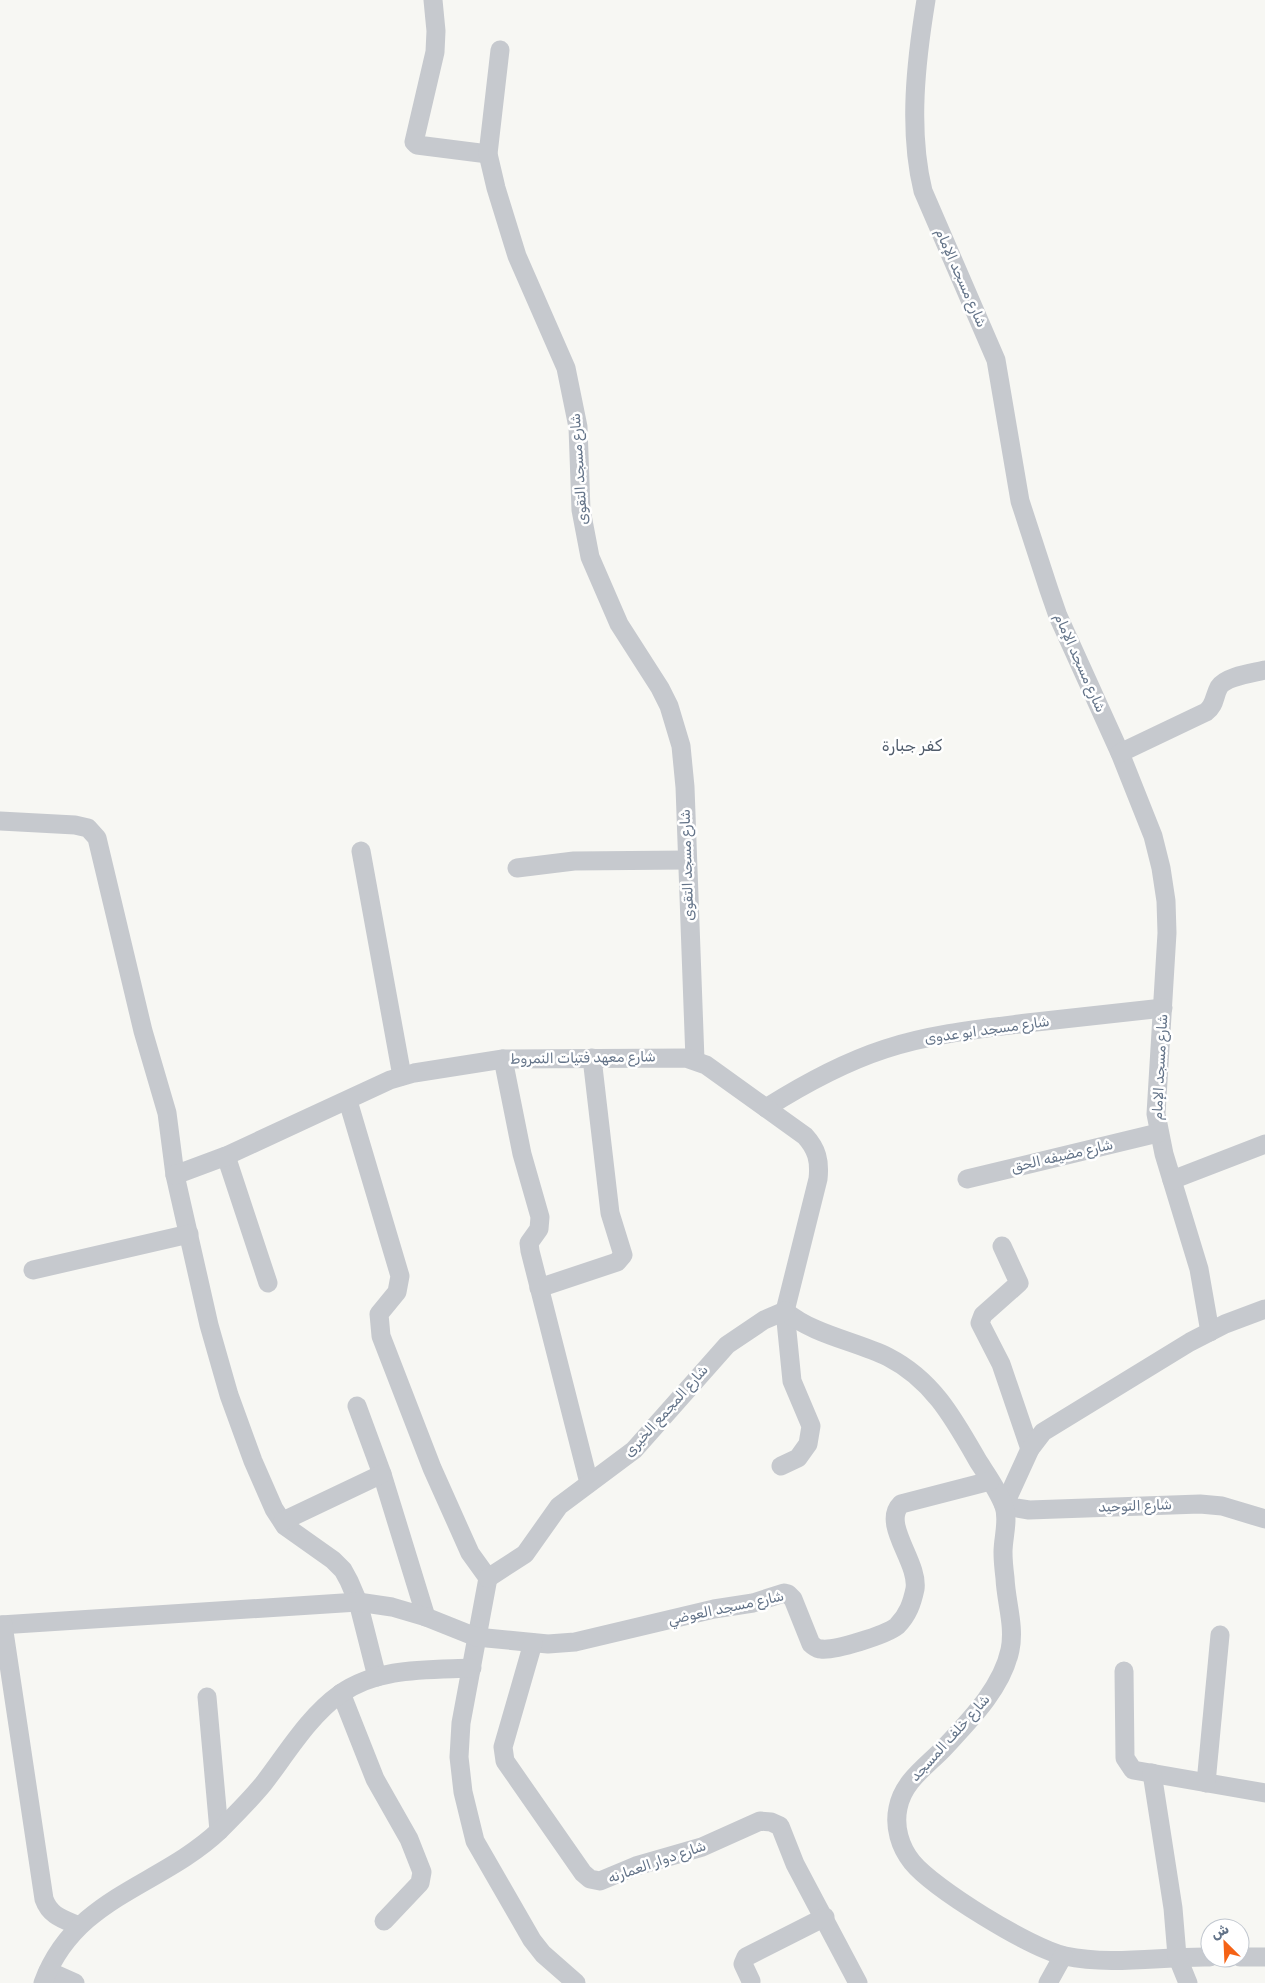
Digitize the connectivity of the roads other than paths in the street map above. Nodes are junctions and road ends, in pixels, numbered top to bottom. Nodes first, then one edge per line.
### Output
1 (433, 0) edge
2 (926, 0) edge
3 (500, 50) dead end
4 (488, 154) junction
5 (1265, 670) edge
6 (1120, 753) junction
7 (0, 821) edge
8 (361, 851) dead end
9 (687, 860) junction
10 (517, 868) dead end
11 (1163, 1008) junction
12 (592, 1058) junction
13 (503, 1059) junction
14 (695, 1060) junction
15 (402, 1076) junction
16 (348, 1101) junction
17 (766, 1108) junction
18 (1158, 1133) junction
19 (1265, 1144) edge
20 (226, 1156) junction
21 (175, 1175) junction
22 (967, 1179) dead end
23 (1172, 1180) junction
24 (189, 1234) junction
25 (1002, 1246) dead end
26 (33, 1270) dead end
27 (268, 1284) dead end
28 (539, 1288) junction
29 (1265, 1309) edge
30 (785, 1311) junction
31 (1210, 1332) junction
32 (357, 1406) dead end
33 (1030, 1449) junction
34 (781, 1466) dead end
35 (382, 1474) junction
36 (990, 1481) junction
37 (589, 1483) junction
38 (1004, 1506) junction
39 (1265, 1519) edge
40 (283, 1521) junction
41 (488, 1578) junction
42 (358, 1602) junction
43 (426, 1617) junction
44 (2, 1625) edge
45 (1220, 1635) dead end
46 (476, 1636) junction
47 (533, 1643) junction
48 (472, 1668) junction
49 (1124, 1671) dead end
50 (377, 1677) junction
51 (341, 1693) junction
52 (206, 1697) dead end
53 (1152, 1774) junction
54 (1206, 1783) junction
55 (1265, 1793) edge
56 (218, 1831) junction
57 (825, 1917) junction
58 (384, 1921) dead end
59 (79, 1926) junction
60 (1063, 1956) junction
61 (1177, 1956) junction
62 (1200, 1957) edge
63 (1250, 1957) edge
64 (1265, 1957) edge
65 (46, 1977) edge
66 (751, 1981) dead end
67 (75, 1983) edge
68 (576, 1983) edge
69 (858, 1983) edge
70 (1048, 1983) edge
71 (1188, 1983) edge

1 - 4 street
2 - 6 street, شارع مسجد الإمام
3 - 4 street, شارع مسجد التقوى
4 - 9 street, شارع مسجد التقوى
5 - 6 street
6 - 11 street, شارع مسجد الإمام
7 - 21 street
8 - 15 street
9 - 10 street
9 - 14 street, شارع مسجد التقوى
11 - 17 street, شارع مسجد ابو عدوى
11 - 18 street, شارع مسجد الإمام
12 - 13 street, شارع معهد فتيات النمروط
12 - 14 street, شارع معهد فتيات النمروط
12 - 28 street
13 - 15 street, شارع معهد فتيات النمروط
13 - 28 street
14 - 17 street, شارع معهد فتيات النمروط
15 - 16 street, شارع معهد فتيات النمروط
16 - 20 street, شارع معهد فتيات النمروط
16 - 41 street
17 - 30 street, شارع معهد فتيات النمروط
18 - 22 street, شارع مضيفه الحق
18 - 23 street, شارع مسجد الإمام
19 - 23 street
20 - 21 street, شارع معهد فتيات النمروط
20 - 27 street
21 - 24 street
23 - 31 street, شارع مسجد الإمام
24 - 26 street
24 - 40 street
25 - 33 street
28 - 37 street
29 - 31 street
30 - 34 street, شارع معهد فتيات النمروط
30 - 36 street, شارع خلف المسجد
30 - 37 street, شارع المجمع الخيرى
31 - 33 street
32 - 35 street
33 - 38 street
35 - 40 street
35 - 43 street
36 - 38 street, شارع خلف المسجد
36 - 47 street, شارع مسجد العوضي
37 - 41 street, شارع المجمع الخيرى
38 - 39 street, شارع التوحيد
38 - 60 street, شارع خلف المسجد
40 - 42 street
41 - 46 street
42 - 43 street, شارع مسجد العوضي
42 - 44 street, شارع مسجد العوضي
42 - 50 street
43 - 46 street, شارع مسجد العوضي
44 - 59 street
45 - 54 street
46 - 47 street, شارع مسجد العوضي
46 - 48 street
47 - 57 street, شارع دوار العمارنه
48 - 50 street
48 - 68 street
49 - 53 street
50 - 51 street
51 - 56 street
51 - 58 street
52 - 56 street
53 - 54 street
53 - 61 street
54 - 55 street
56 - 59 street
57 - 66 street
57 - 69 street, شارع دوار العمارنه
59 - 65 street
60 - 61 street, شارع خلف المسجد
60 - 70 street
61 - 62 street, شارع خلف المسجد
61 - 71 street
63 - 64 street
65 - 67 street

